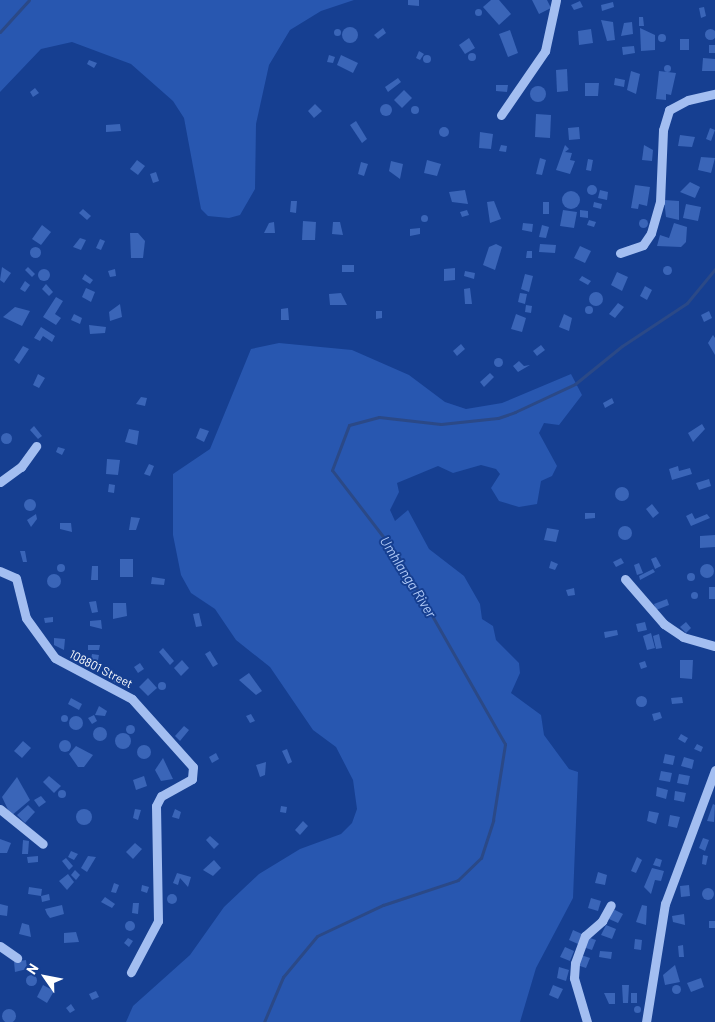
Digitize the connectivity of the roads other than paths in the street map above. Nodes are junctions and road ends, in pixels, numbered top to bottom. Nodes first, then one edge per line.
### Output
1 (556, 0) edge
2 (715, 94) edge
3 (501, 115) dead end
4 (620, 253) dead end
5 (36, 446) dead end
6 (0, 482) edge
7 (0, 571) edge
8 (625, 579) dead end
9 (715, 646) edge
10 (715, 770) edge
11 (0, 809) edge
12 (43, 844) dead end
13 (611, 905) dead end
14 (0, 946) edge
15 (16, 958) dead end
16 (132, 972) dead end
17 (587, 1022) edge
18 (646, 1022) edge

1 - 3 street
2 - 4 street
5 - 6 street
7 - 16 street, 108801 Street
8 - 9 street
10 - 18 street
11 - 12 street
13 - 17 street
14 - 15 street

